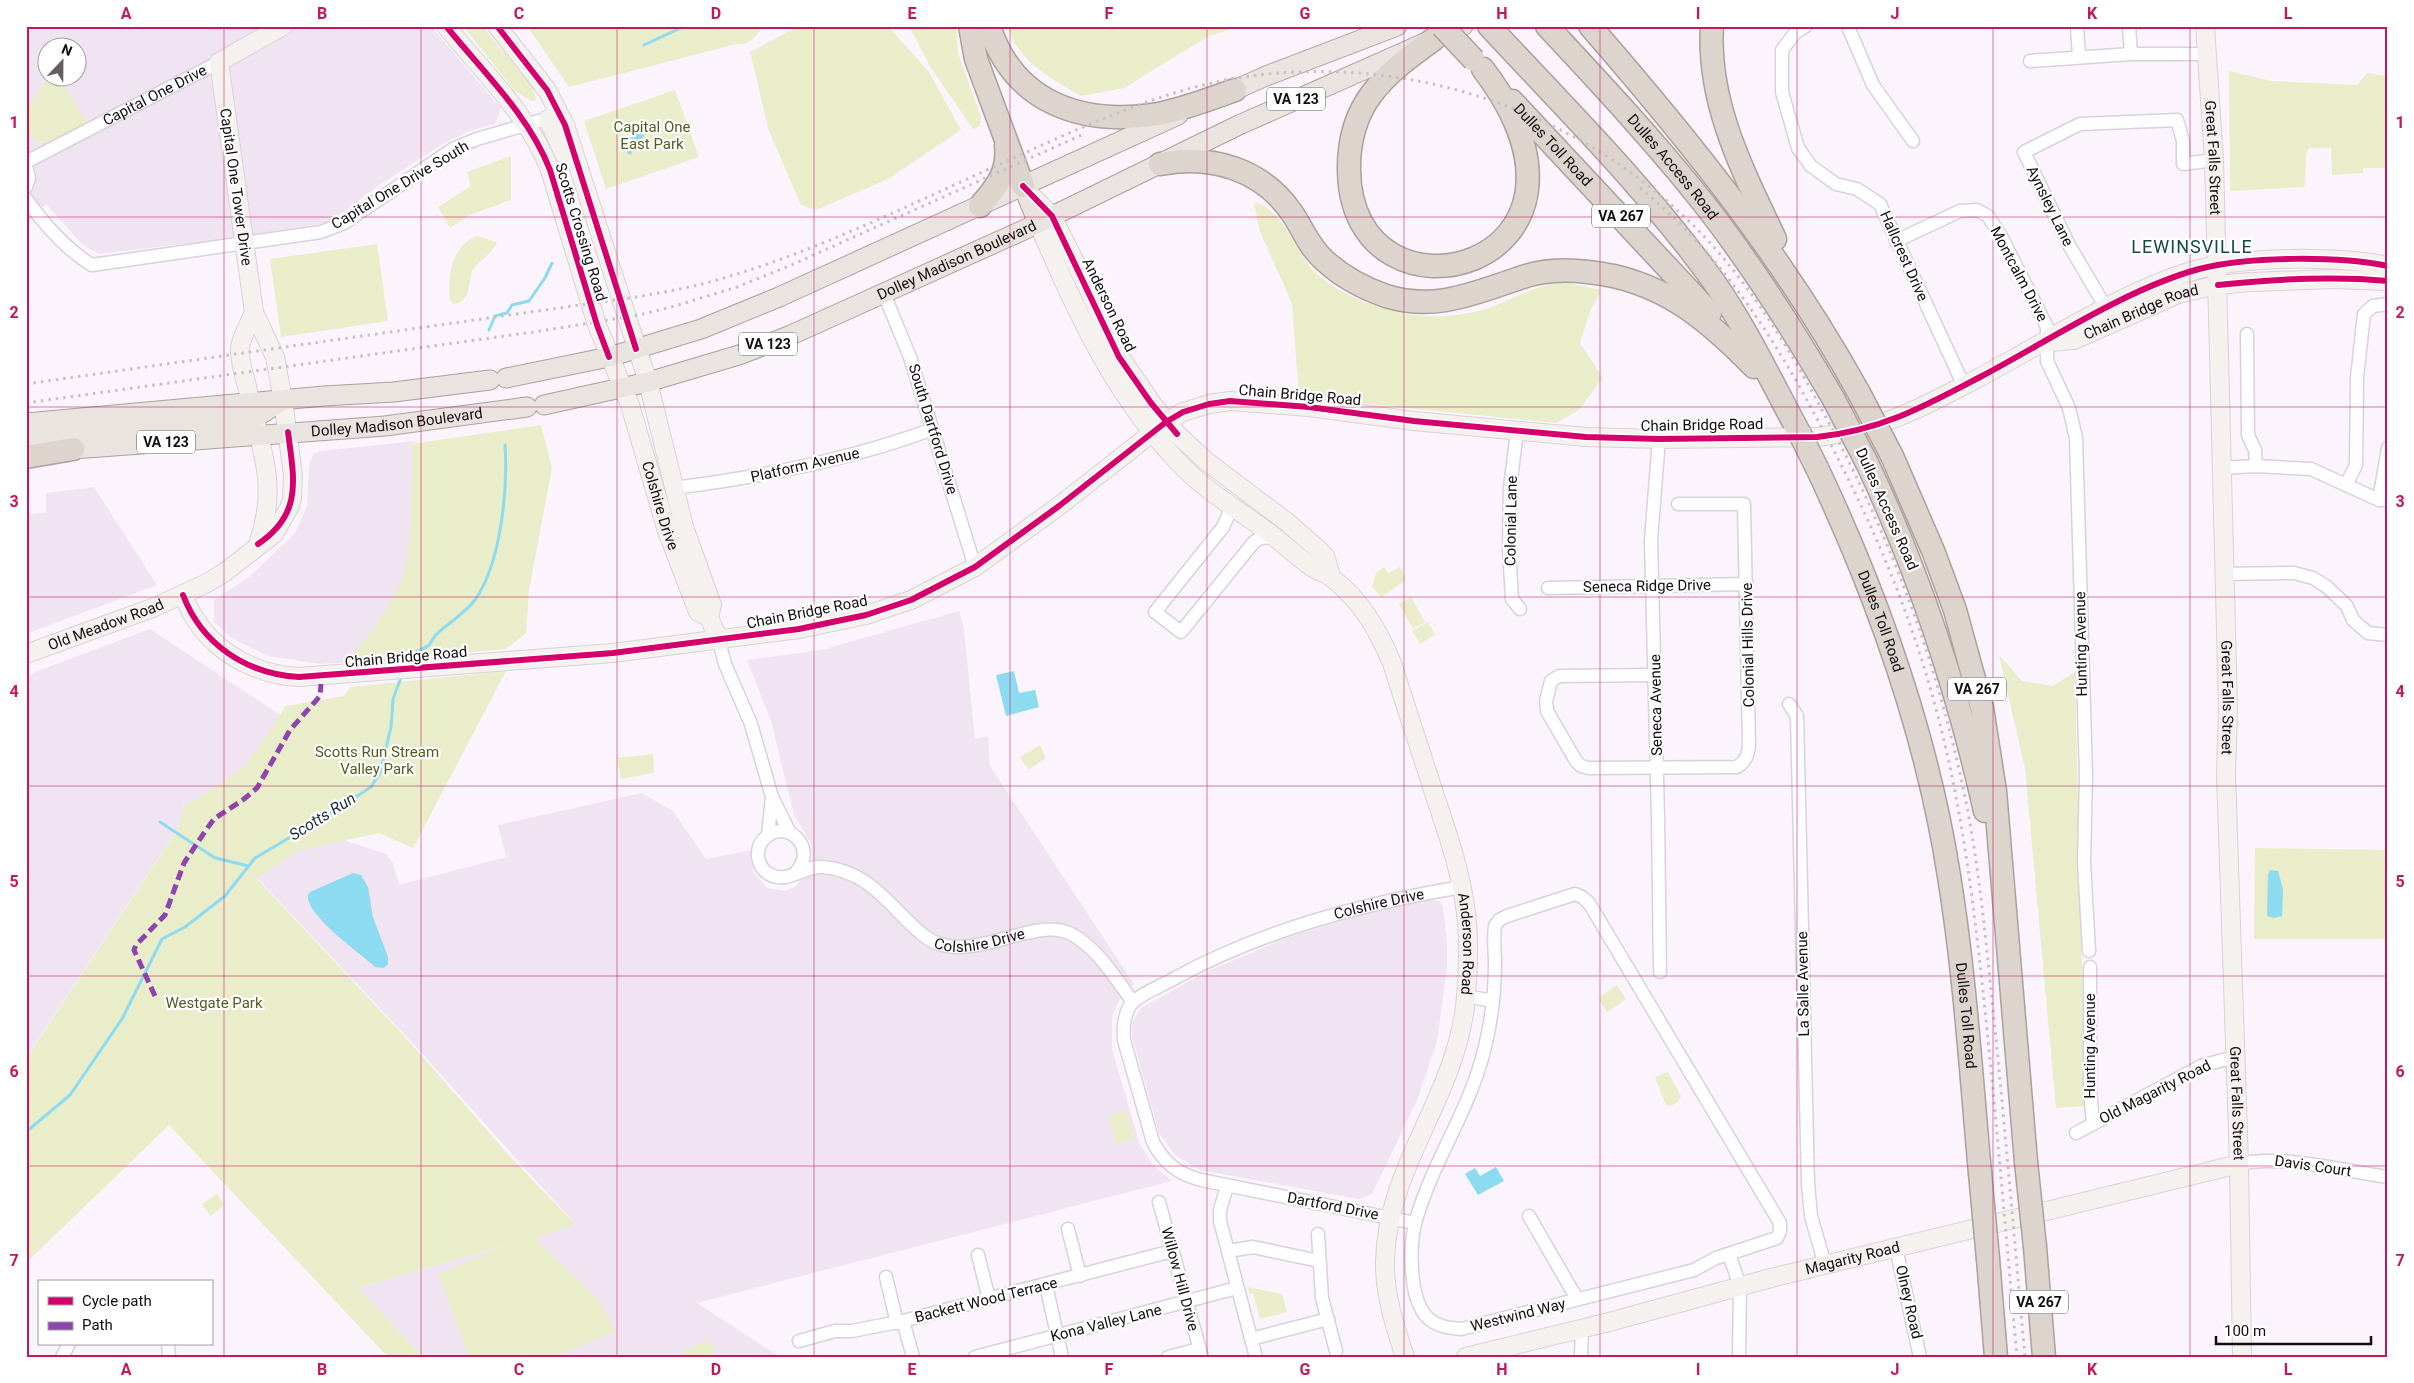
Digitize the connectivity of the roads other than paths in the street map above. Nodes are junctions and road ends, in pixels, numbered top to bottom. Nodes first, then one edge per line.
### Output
1 (283, 26) edge
2 (446, 26) edge
3 (497, 26) edge
4 (970, 26) edge
5 (989, 26) edge
6 (1397, 26) edge
7 (1463, 26) edge
8 (1489, 26) edge
9 (1712, 26) edge
10 (1806, 26) edge
11 (2077, 26) edge
12 (2129, 26) edge
13 (1591, 27) edge
14 (1847, 27) edge
15 (1551, 31) edge
16 (1438, 32) edge
17 (2207, 37) edge
18 (2131, 54) junction
19 (2079, 57) junction
20 (2030, 61) dead end
21 (219, 62) junction
22 (1478, 64) junction
23 (1235, 90) junction
24 (554, 117) junction
25 (527, 125) junction
26 (1004, 135) junction
27 (1913, 141) dead end
28 (2214, 160) junction
29 (26, 162) edge
30 (1160, 164) junction
31 (26, 166) edge
32 (1023, 186) junction
33 (26, 187) edge
34 (26, 199) edge
35 (980, 206) junction
36 (1045, 220) junction
37 (1896, 241) junction
38 (244, 244) junction
39 (2218, 265) junction
40 (2388, 266) edge
41 (2388, 281) edge
42 (2218, 285) junction
43 (884, 294) junction
44 (2388, 304) edge
45 (2106, 308) junction
46 (254, 312) junction
47 (1815, 318) junction
48 (2247, 334) dead end
49 (2046, 342) junction
50 (636, 349) junction
51 (609, 356) junction
52 (1754, 368) junction
53 (648, 382) junction
54 (1964, 386) junction
55 (623, 388) junction
56 (283, 400) junction
57 (1780, 401) junction
58 (255, 419) junction
59 (26, 424) edge
60 (1160, 427) junction
61 (933, 429) junction
62 (1518, 431) junction
63 (288, 432) junction
64 (26, 439) edge
65 (1659, 439) junction
66 (2388, 448) edge
67 (73, 449) junction
68 (26, 453) edge
69 (26, 457) edge
70 (2256, 466) junction
71 (2221, 468) junction
72 (2346, 485) junction
73 (673, 488) junction
74 (2383, 500) edge
75 (1227, 502) junction
76 (1678, 504) dead end
77 (1275, 537) junction
78 (258, 544) junction
79 (974, 567) junction
80 (2224, 574) junction
81 (1331, 576) junction
82 (1747, 584) junction
83 (1652, 585) junction
84 (1548, 588) dead end
85 (183, 595) junction
86 (1520, 609) dead end
87 (708, 617) junction
88 (2388, 635) edge
89 (719, 641) junction
90 (26, 654) edge
91 (1655, 675) junction
92 (1789, 704) dead end
93 (1657, 767) junction
94 (772, 797) junction
95 (790, 833) junction
96 (768, 835) junction
97 (804, 850) junction
98 (821, 866) junction
99 (796, 872) junction
100 (1462, 888) junction
101 (2006, 935) junction
102 (2090, 951) dead end
103 (2090, 967) dead end
104 (1660, 972) dead end
105 (1466, 996) junction
106 (1493, 1001) junction
107 (1133, 1002) junction
108 (2236, 1059) junction
109 (2093, 1124) junction
110 (2076, 1133) dead end
111 (2239, 1164) junction
112 (2388, 1177) edge
113 (1227, 1186) junction
114 (1159, 1202) dead end
115 (1529, 1216) dead end
116 (1390, 1217) junction
117 (1415, 1223) junction
118 (1068, 1229) dead end
119 (1318, 1234) dead end
120 (1896, 1248) junction
121 (1172, 1251) junction
122 (1228, 1251) junction
123 (1729, 1254) junction
124 (978, 1255) dead end
125 (1319, 1261) junction
126 (1825, 1265) junction
127 (1080, 1276) junction
128 (886, 1278) dead end
129 (1046, 1285) junction
130 (1740, 1286) junction
131 (1237, 1288) junction
132 (1577, 1299) junction
133 (989, 1300) junction
134 (1185, 1302) junction
135 (1328, 1319) junction
136 (900, 1322) junction
137 (1582, 1328) junction
138 (1058, 1335) junction
139 (1251, 1339) junction
140 (799, 1341) dead end
141 (1336, 1351) dead end
142 (1201, 1353) edge
143 (913, 1357) edge
144 (975, 1357) edge
145 (1062, 1357) edge
146 (1168, 1357) edge
147 (1256, 1357) edge
148 (1405, 1357) edge
149 (1466, 1357) edge
150 (1581, 1357) edge
151 (1739, 1357) edge
152 (1920, 1357) edge
153 (1996, 1357) edge
154 (2044, 1357) edge
155 (2242, 1357) edge

1 - 21 street, Capital One Drive
2 - 25 street, Scotts Crossing Road
3 - 24 street, Scotts Crossing Road
4 - 26 highway
5 - 23 highway
6 - 23 main road, Dolley Madison Boulevard / VA 123
7 - 16 main road, Dolley Madison Boulevard / VA 123
8 - 57 highway
9 - 47 highway
10 - 37 street, Hallcrest Drive
11 - 19 street
12 - 18 street
13 - 47 highway, VA 267
14 - 27 street
15 - 101 highway, Dulles Access Road, bridge
16 - 22 highway, Dulles Toll Road / VA 267, bridge
16 - 22 highway
16 - 30 main road, Dolley Madison Boulevard / VA 123
17 - 18 street
17 - 28 street, Great Falls Street
18 - 19 street
19 - 20 street
21 - 29 street, Capital One Drive
21 - 38 street, Capital One Tower Drive
22 - 52 highway, Dulles Toll Road / VA 267
23 - 32 main road, Dolley Madison Boulevard / VA 123
24 - 25 street, Capital One Drive South
24 - 50 street, Scotts Crossing Road
25 - 38 street, Capital One Drive South
25 - 51 street, Scotts Crossing Road
26 - 32 highway
26 - 35 highway
28 - 39 street, Great Falls Street
28 - 45 street, Aynsley Lane
30 - 36 main road, Dolley Madison Boulevard / VA 123
30 - 52 highway
31 - 33 street
32 - 35 main road, Dolley Madison Boulevard / VA 123
32 - 36 main road
34 - 38 street, Capital One Drive South
35 - 50 main road, Dolley Madison Boulevard / VA 123
36 - 43 main road, Dolley Madison Boulevard / VA 123
36 - 60 street, Anderson Road
37 - 49 street, Montcalm Drive
37 - 54 street, Hallcrest Drive
38 - 46 street, Capital One Tower Drive
39 - 40 street, Chain Bridge Road
39 - 42 street, Great Falls Street
39 - 45 street, Chain Bridge Road
41 - 42 street, Chain Bridge Road
42 - 49 street, Chain Bridge Road
42 - 71 street, Great Falls Street
43 - 53 main road, Dolley Madison Boulevard / VA 123
43 - 61 street, South Dartford Drive
44 - 72 street
45 - 49 street, Chain Bridge Road
46 - 56 street, Capital One Tower Drive
46 - 58 street, Capital One Tower Drive
47 - 101 highway, VA 267, bridge
48 - 70 street
49 - 54 street, Chain Bridge Road
49 - 102 street, Hunting Avenue
50 - 51 main road, Dolley Madison Boulevard / VA 123
50 - 53 street, Scotts Crossing Road
51 - 55 street, Scotts Crossing Road
51 - 56 main road, Dolley Madison Boulevard / VA 123
52 - 57 highway, Dulles Toll Road / VA 267
53 - 55 main road, Dolley Madison Boulevard / VA 123
53 - 73 street, Colshire Drive
54 - 65 street, Chain Bridge Road
55 - 63 main road, Dolley Madison Boulevard / VA 123
55 - 87 street, Colshire Drive
56 - 58 main road, Dolley Madison Boulevard / VA 123
56 - 63 street, Capital One Tower Drive
57 - 153 highway, Dulles Toll Road / VA 267, bridge
58 - 59 main road, Dolley Madison Boulevard / VA 123
58 - 63 main road, Dolley Madison Boulevard / VA 123
58 - 64 main road
58 - 67 main road, Dolley Madison Boulevard / VA 123
58 - 78 street
60 - 62 street, Chain Bridge Road
60 - 75 street, Anderson Road
60 - 79 street, Chain Bridge Road
60 - 81 street, Anderson Road
61 - 73 street, Platform Avenue
61 - 79 street, South Dartford Drive
62 - 65 street, Chain Bridge Road
62 - 86 street, Colonial Lane
63 - 78 street, Old Meadow Road
65 - 83 street, Seneca Avenue
66 - 74 street
67 - 68 main road, Dolley Madison Boulevard / VA 123
67 - 69 highway
70 - 71 street
70 - 72 street
71 - 80 street, Great Falls Street
72 - 74 street
73 - 87 street, Colshire Drive
75 - 77 street, Anderson Road
75 - 77 street
76 - 82 street, Colonial Hills Drive
77 - 81 street, Anderson Road
78 - 85 street, Old Meadow Road
79 - 89 street, Chain Bridge Road
80 - 88 street
80 - 108 street, Great Falls Street
81 - 100 street, Anderson Road
82 - 83 street, Seneca Ridge Drive
82 - 93 street, Colonial Hills Drive
83 - 84 street, Seneca Ridge Drive
83 - 91 street, Seneca Avenue
85 - 89 street, Chain Bridge Road
85 - 90 street, Old Meadow Road
87 - 89 street, Colshire Drive
89 - 94 street, Colshire Drive
91 - 93 street, Seneca Avenue
91 - 93 street, Colonial Hills Drive
92 - 126 street, La Salle Avenue
93 - 104 street, Seneca Avenue
94 - 95 street, Colshire Drive
94 - 96 street, Colshire Drive
95 - 96 street
95 - 97 street, Colshire Drive
96 - 99 street, Colshire Drive
97 - 98 street, Colshire Drive
97 - 99 street
98 - 99 street, Colshire Drive
98 - 107 street, Colshire Drive
100 - 105 street, Anderson Road
100 - 107 street, Colshire Drive
101 - 154 highway, VA 267, bridge
103 - 109 street, Hunting Avenue
105 - 106 street
105 - 116 street, Anderson Road
106 - 117 street, Westwind Way
106 - 123 street, Westwind Way
107 - 113 street
108 - 109 street, Old Magarity Road
108 - 111 street, Great Falls Street
109 - 110 street, Old Magarity Road
111 - 112 street, Davis Court
111 - 120 street, Magarity Road
111 - 155 street, Great Falls Street
113 - 116 street, Dartford Drive
113 - 122 street
114 - 121 street, Willow Hill Drive
115 - 132 street
116 - 117 street, Dartford Drive
116 - 148 street, Anderson Road
117 - 132 street, Westwind Way
118 - 127 street
119 - 125 street
120 - 126 street, Magarity Road
120 - 152 street, Olney Road
121 - 127 street, Backett Wood Terrace
121 - 134 street, Willow Hill Drive
122 - 125 street
122 - 131 street
123 - 130 street
123 - 132 street, Westwind Way
124 - 133 street
125 - 135 street
126 - 130 street, Magarity Road
127 - 129 street, Backett Wood Terrace
128 - 136 street
129 - 133 street, Backett Wood Terrace
129 - 138 street
130 - 137 street, Magarity Road
130 - 151 street
131 - 134 street, Kona Valley Lane
131 - 139 street
133 - 136 street, Backett Wood Terrace
134 - 138 street, Kona Valley Lane
134 - 142 street, Willow Hill Drive
135 - 139 street
135 - 141 street
136 - 140 street, Backett Wood Terrace
136 - 143 street
137 - 149 street, Magarity Road
137 - 150 street
138 - 144 street, Kona Valley Lane
138 - 145 street
139 - 147 street
142 - 146 street

